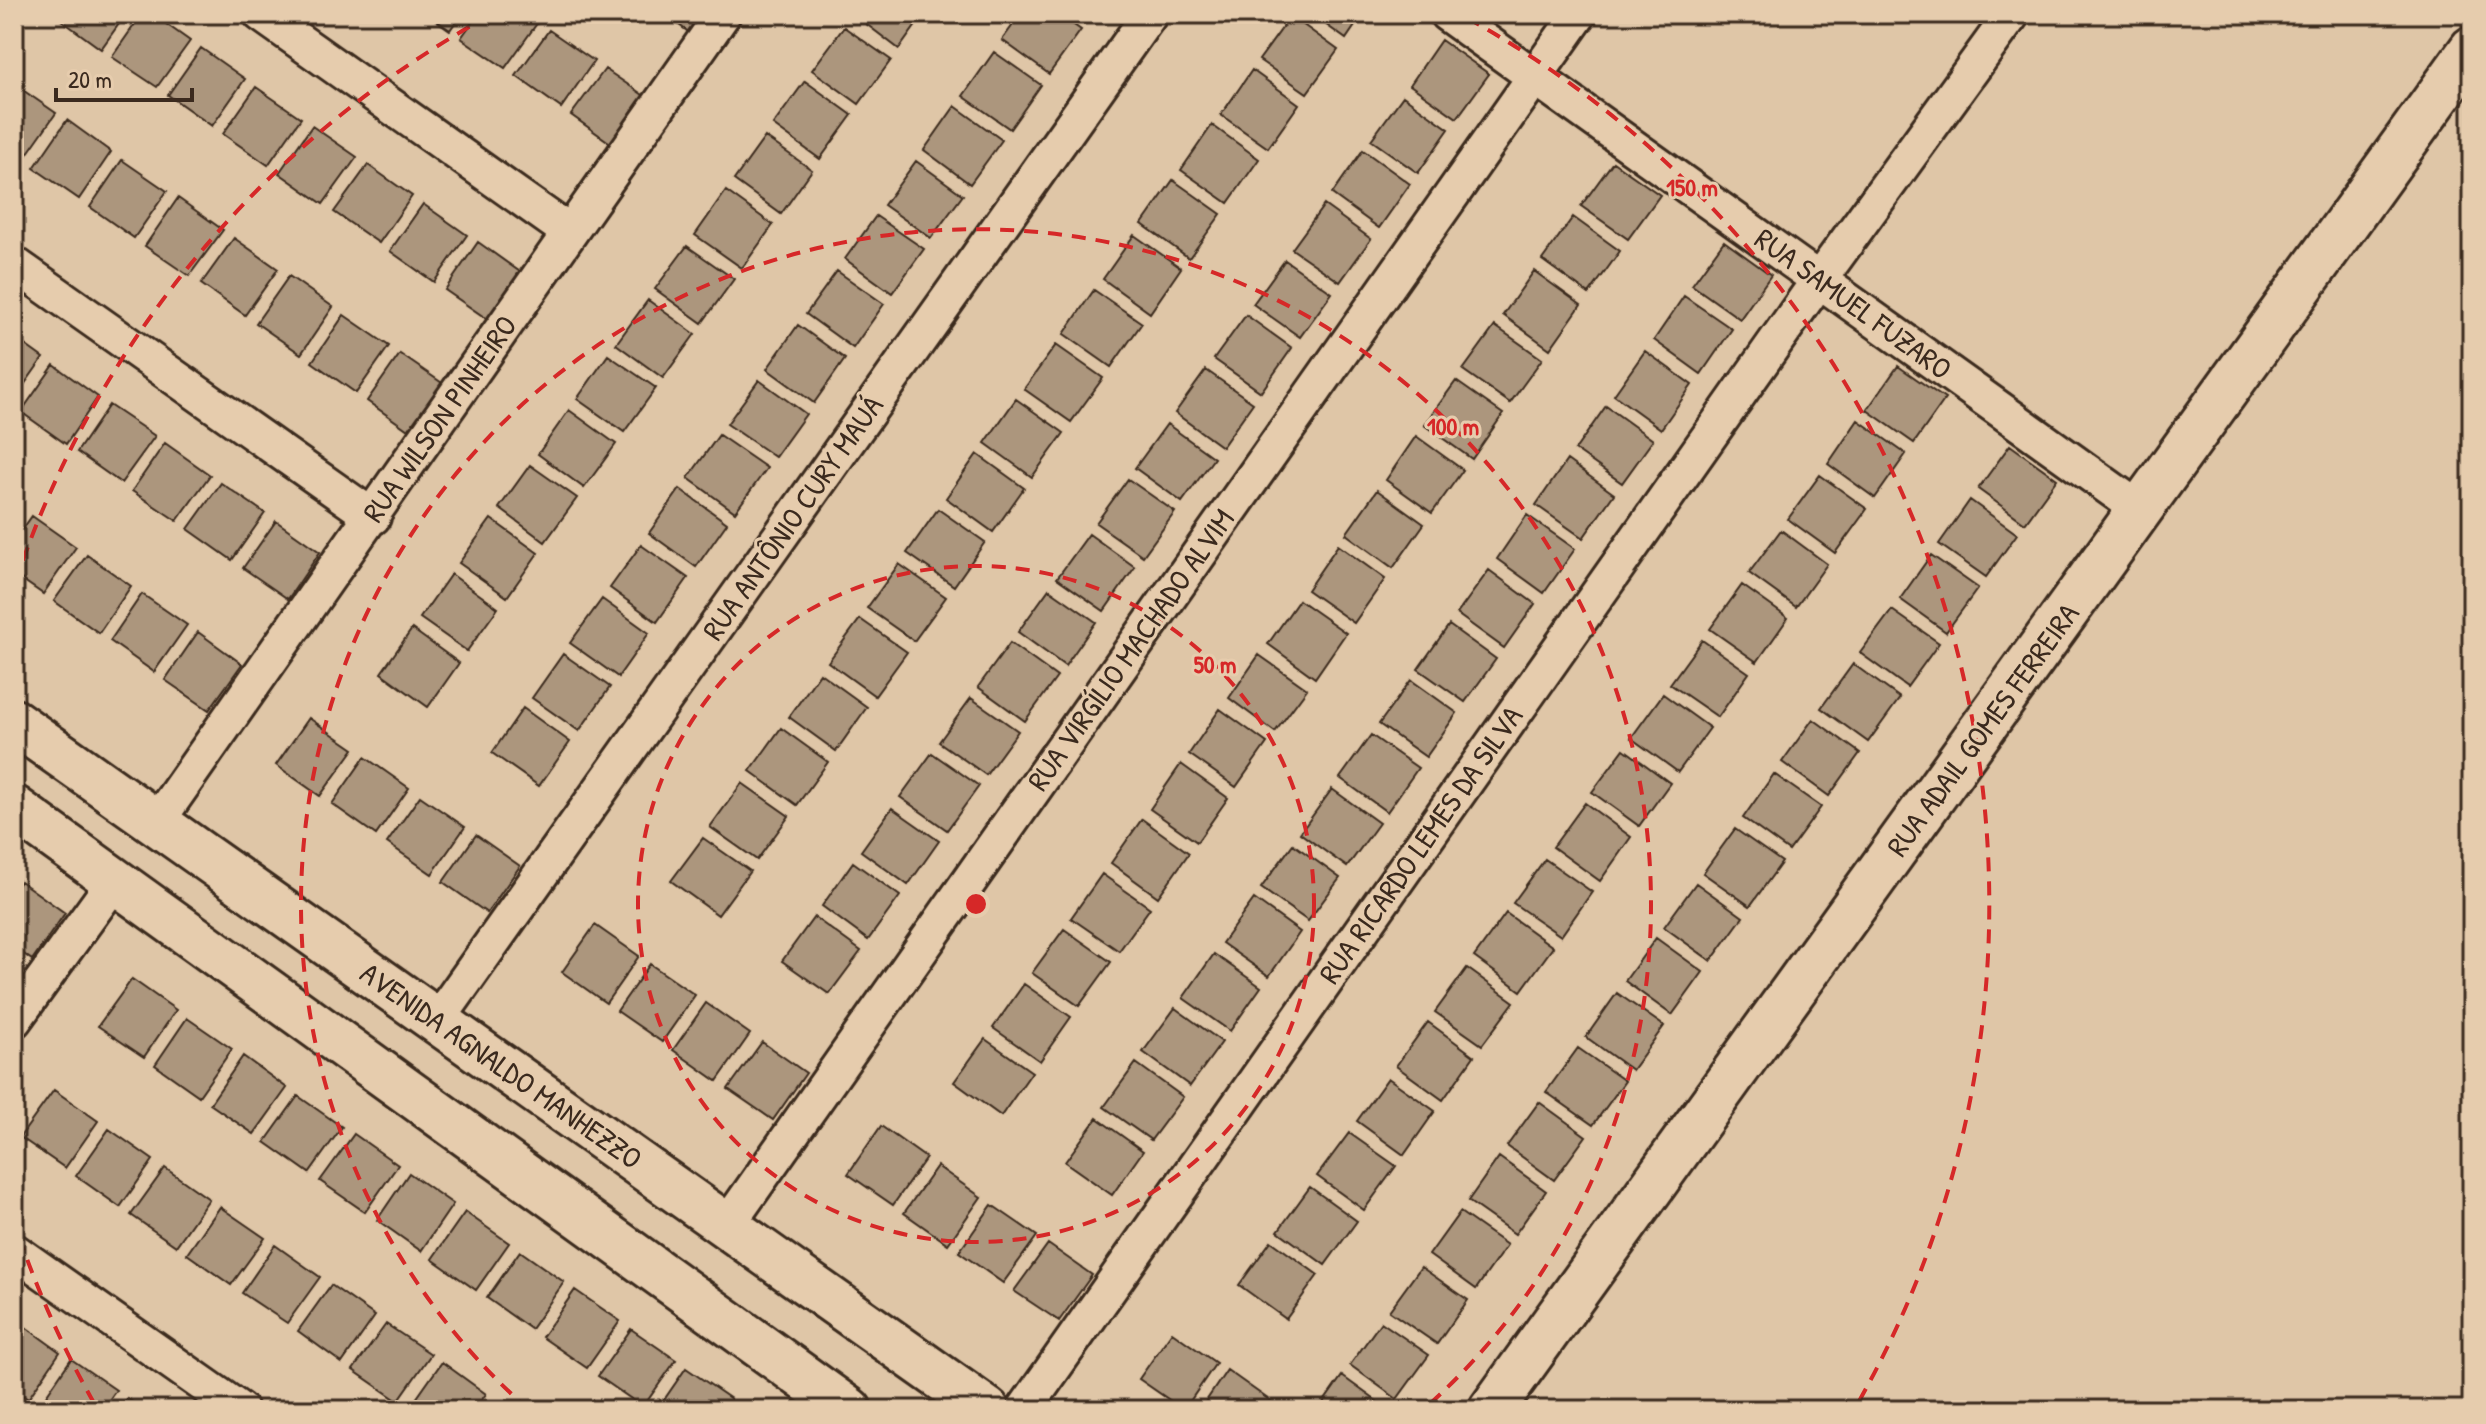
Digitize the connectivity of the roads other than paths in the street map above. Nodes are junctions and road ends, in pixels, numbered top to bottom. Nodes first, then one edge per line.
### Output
1 (261, 14) edge
2 (723, 14) edge
3 (1150, 14) edge
4 (1447, 14) edge
5 (1579, 14) edge
6 (2012, 14) edge
7 (2472, 49) edge
8 (1534, 76) junction
9 (569, 232) junction
10 (14, 264) edge
11 (1819, 280) junction
12 (2142, 511) junction
13 (373, 517) junction
14 (14, 722) edge
15 (14, 808) edge
16 (156, 823) junction
17 (116, 879) junction
18 (14, 1020) edge
19 (436, 1022) junction
20 (728, 1224) junction
21 (14, 1251) edge
22 (240, 1410) edge
23 (849, 1410) edge
24 (987, 1410) edge
25 (1024, 1410) edge
26 (1491, 1410) edge

1 - 9 street
2 - 9 street, RUA WILSON PINHEIRO
3 - 19 street, RUA ANTÔNIO CURY MAUÁ
4 - 8 street, RUA SAMUEL FUZARO
5 - 8 street, RUA VIRGÍLIO MACHADO ALVIM
6 - 11 street, RUA RICARDO LEMES DA SILVA
7 - 12 street, RUA ADAIL GOMES FERREIRA
8 - 11 street, RUA SAMUEL FUZARO
8 - 20 street, RUA VIRGÍLIO MACHADO ALVIM
9 - 13 street, RUA WILSON PINHEIRO
10 - 13 street
11 - 12 street, RUA SAMUEL FUZARO
11 - 25 street, RUA RICARDO LEMES DA SILVA
12 - 26 street, RUA ADAIL GOMES FERREIRA
13 - 16 street, RUA WILSON PINHEIRO
14 - 16 street, AVENIDA AGNALDO MANHEZZO
15 - 17 street
16 - 19 street, AVENIDA AGNALDO MANHEZZO
17 - 18 street
17 - 23 street
19 - 20 street, AVENIDA AGNALDO MANHEZZO
20 - 24 street, AVENIDA AGNALDO MANHEZZO
21 - 22 street

